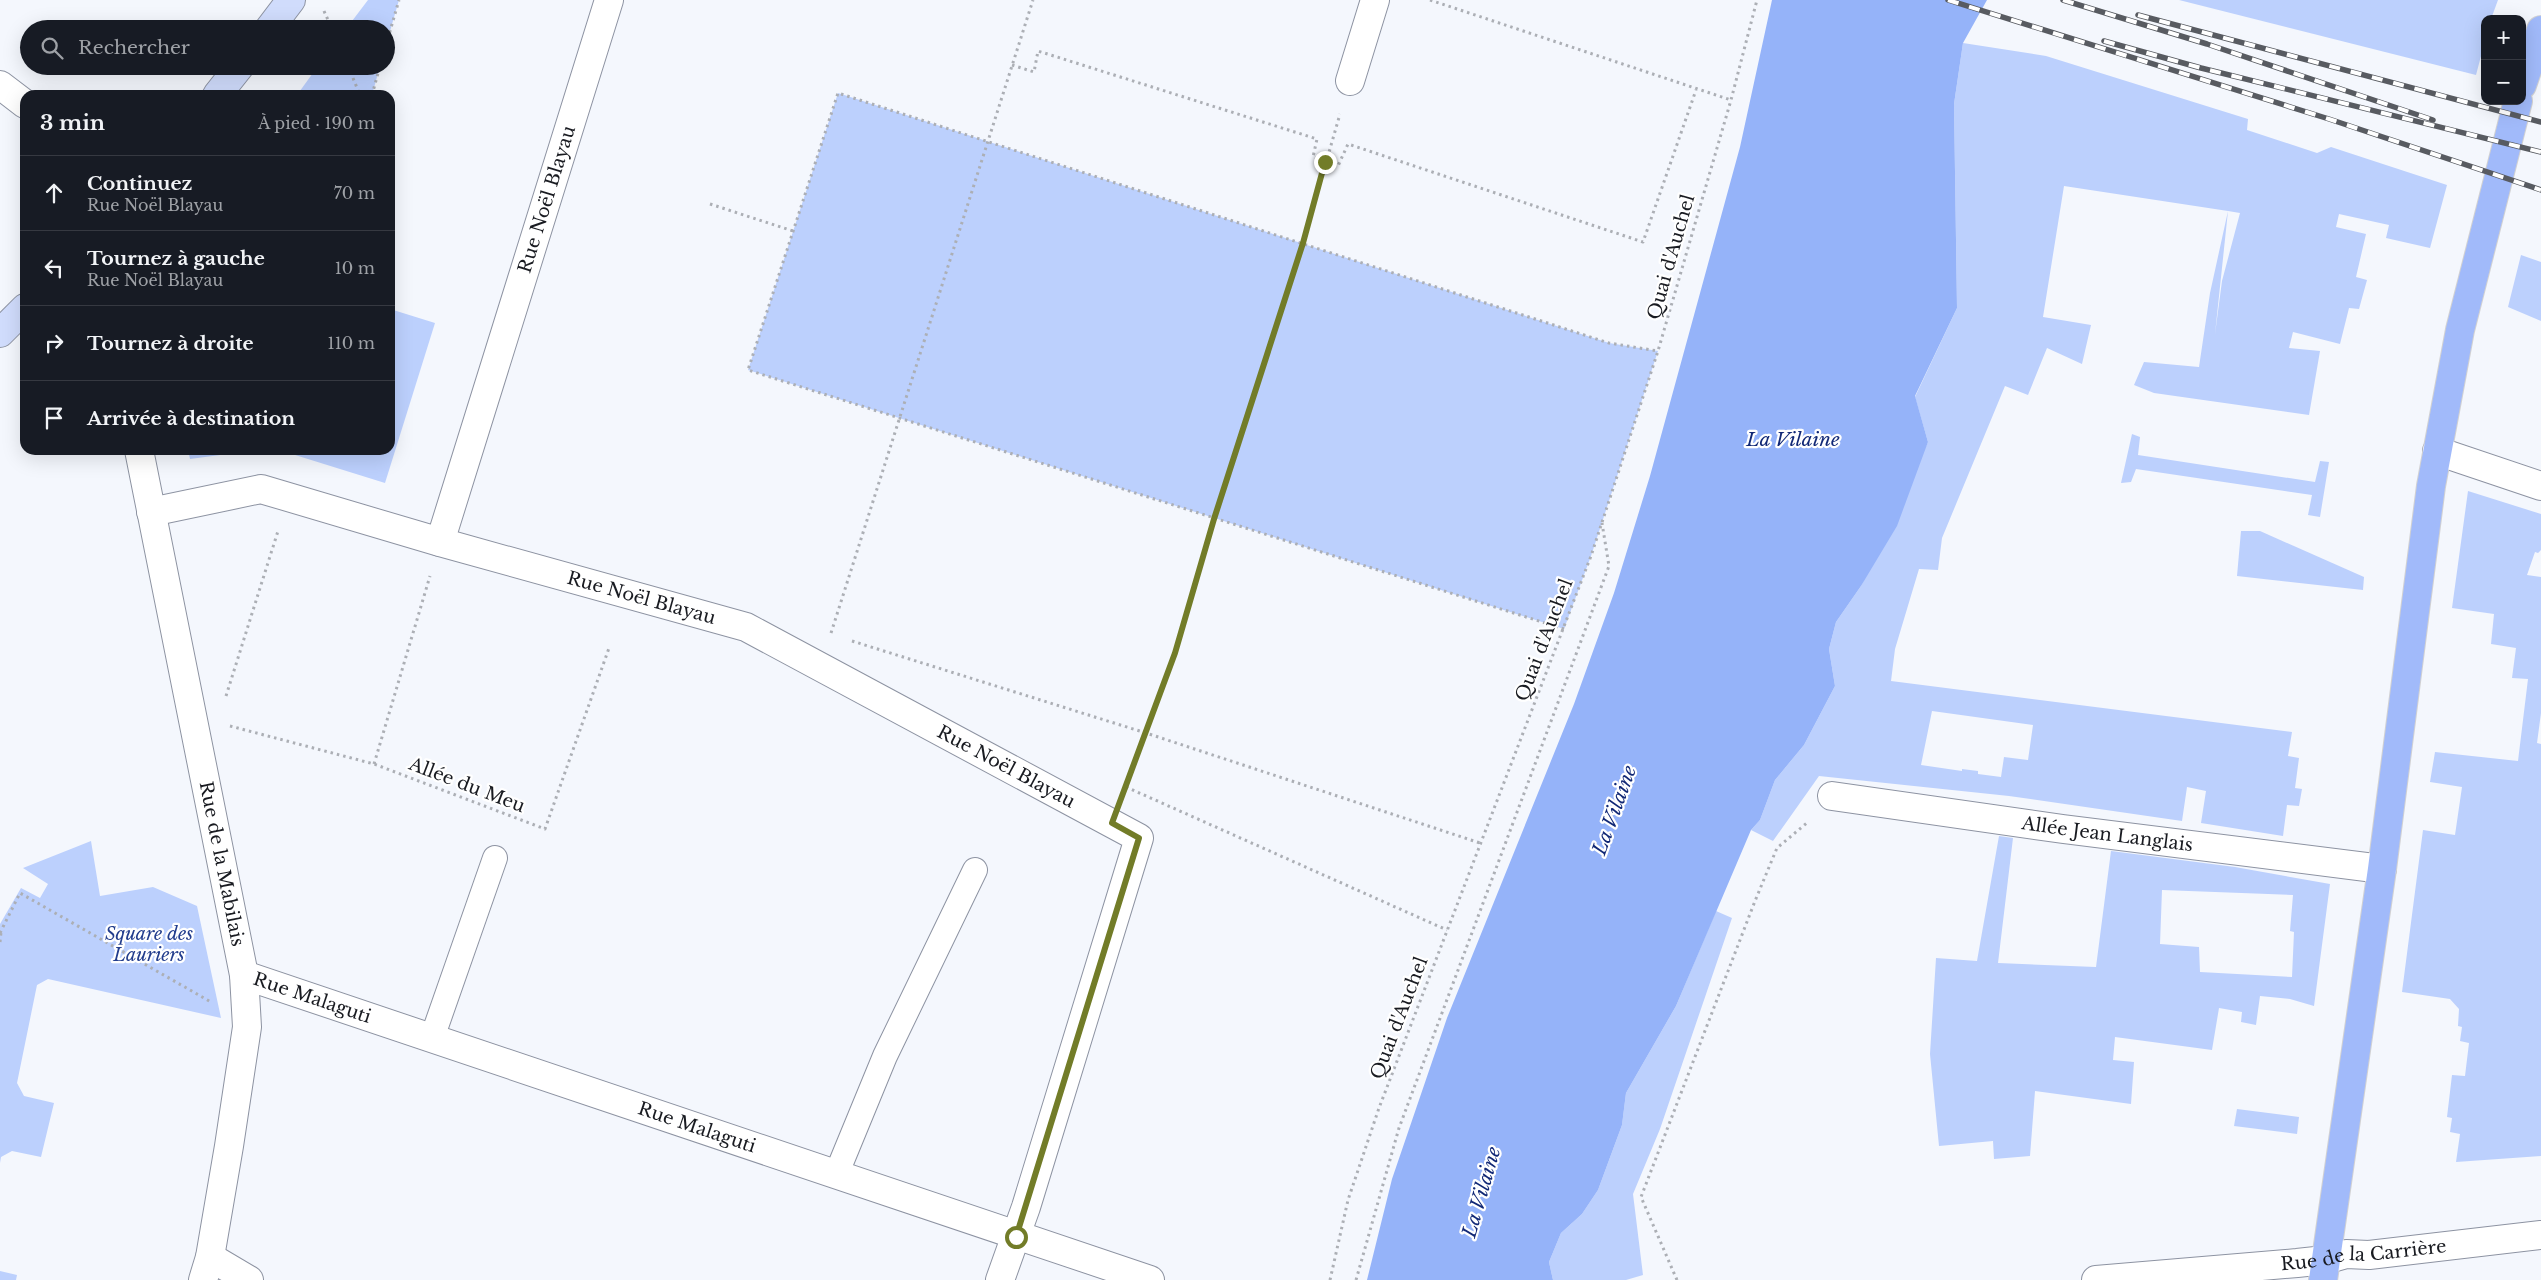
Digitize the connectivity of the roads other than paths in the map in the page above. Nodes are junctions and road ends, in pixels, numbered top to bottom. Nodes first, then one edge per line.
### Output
1 (291, 0) edge
2 (609, 0) edge
3 (1375, 0) edge
4 (276, 20) edge
5 (2541, 30) edge
6 (2526, 73) edge
7 (233, 75) edge
8 (1350, 81) road end
9 (0, 84) edge
10 (221, 90) edge
11 (20, 100) edge
12 (2517, 105) edge
13 (20, 313) edge
14 (0, 333) edge
15 (2437, 451) junction
16 (140, 455) edge
17 (2541, 486) edge
18 (151, 512) junction
19 (440, 542) junction
20 (1832, 796) road end
21 (495, 858) dead end
22 (2382, 869) junction
23 (975, 870) dead end
24 (244, 975) junction
25 (432, 1038) junction
26 (836, 1176) junction
27 (2541, 1236) edge
28 (1016, 1237) junction
29 (206, 1268) edge
30 (2324, 1270) edge
31 (249, 1280) edge
32 (1000, 1280) edge
33 (1150, 1280) edge
34 (2096, 1280) edge

1 - 4 main road
2 - 19 street, Rue Noël Blayau
3 - 8 street
5 - 6 main road
7 - 10 main road
9 - 11 street
12 - 15 main road
13 - 14 main road
15 - 17 street
15 - 22 main road
16 - 18 street, Rue de la Mabilais
18 - 19 street, Rue Noël Blayau
18 - 24 street, Rue de la Mabilais
19 - 28 street, Rue Noël Blayau
20 - 22 street, Allée Jean Langlais
21 - 25 lane
22 - 30 main road
23 - 26 lane
24 - 25 street, Rue Malaguti
24 - 29 street, Rue de la Mabilais
25 - 26 street, Rue Malaguti
26 - 28 street, Rue Malaguti
27 - 30 street, Rue de la Carrière
28 - 32 street, Rue Noël Blayau
28 - 33 street, Rue Malaguti
29 - 31 street
30 - 34 street, Rue de la Carrière

